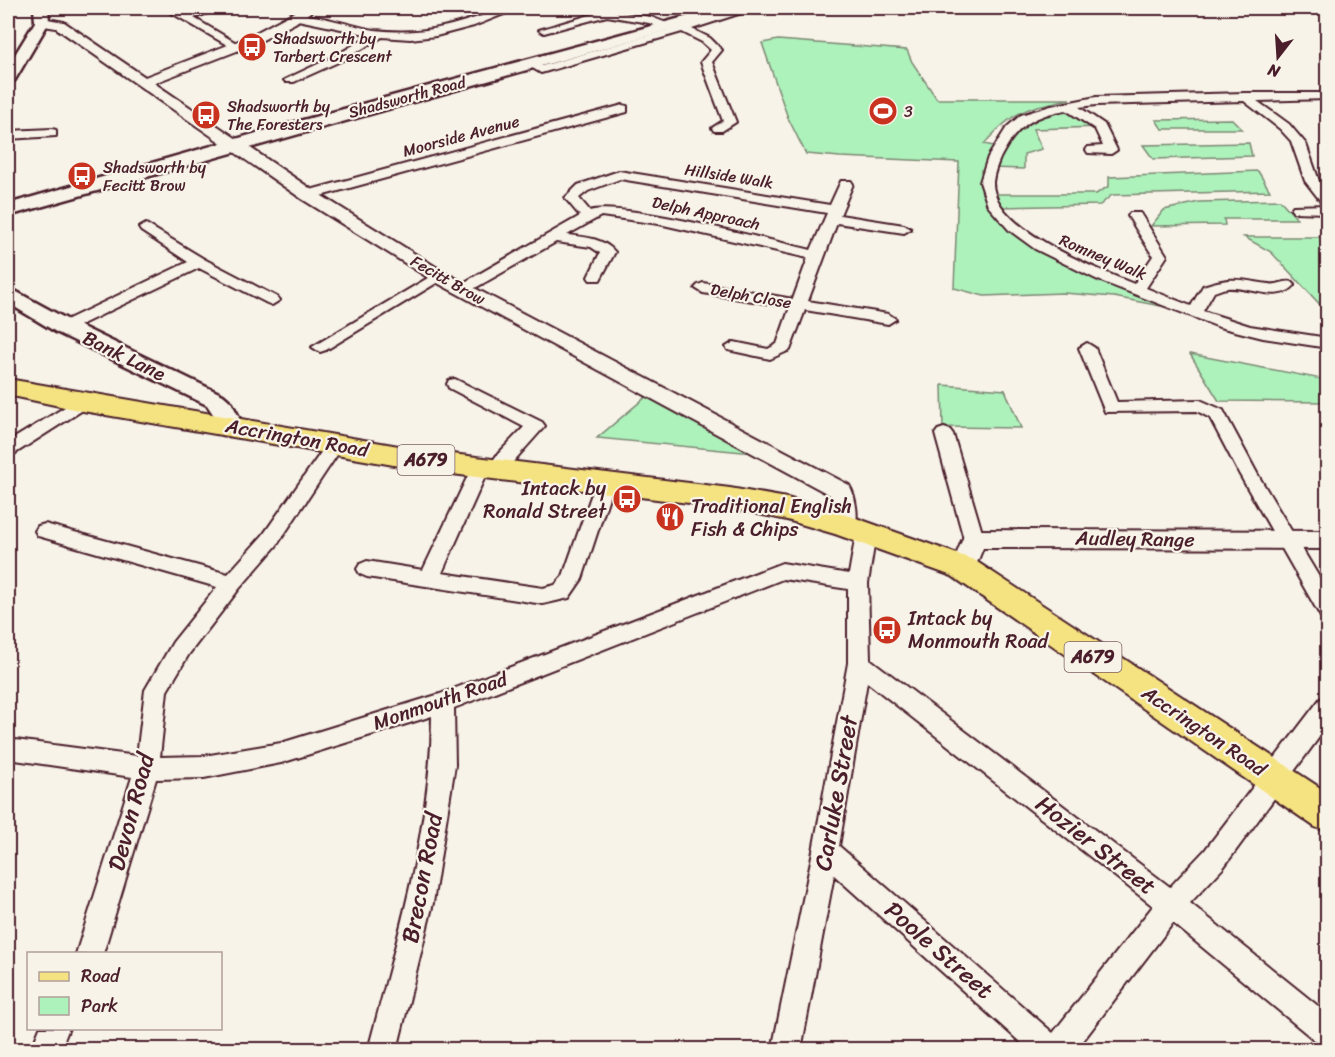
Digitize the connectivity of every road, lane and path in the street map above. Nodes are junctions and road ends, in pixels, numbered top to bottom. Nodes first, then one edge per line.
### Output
1 (168, 8) edge
2 (212, 8) edge
3 (310, 8) edge
4 (514, 8) edge
5 (722, 8) edge
6 (752, 8) edge
7 (42, 15) edge
8 (297, 16) junction
9 (186, 18) junction
10 (675, 27) junction
11 (544, 30) dead end
12 (381, 33) junction
13 (238, 47) junction
14 (8, 78) edge
15 (290, 80) dead end
16 (145, 82) junction
17 (1245, 96) junction
18 (1328, 96) edge
19 (1069, 106) junction
20 (623, 109) dead end
21 (717, 128) dead end
22 (52, 133) dead end
23 (8, 135) edge
24 (234, 144) junction
25 (1092, 150) dead end
26 (846, 184) dead end
27 (308, 195) junction
28 (1328, 201) edge
29 (1298, 209) dead end
30 (1328, 209) edge
31 (8, 210) edge
32 (834, 214) junction
33 (1135, 216) dead end
34 (588, 217) junction
35 (146, 228) dead end
36 (904, 228) dead end
37 (554, 237) junction
38 (816, 255) junction
39 (199, 262) junction
40 (438, 276) junction
41 (595, 277) dead end
42 (1287, 285) dead end
43 (703, 288) dead end
44 (463, 289) junction
45 (1137, 290) junction
46 (8, 295) edge
47 (272, 300) dead end
48 (800, 304) junction
49 (1195, 312) junction
50 (888, 320) dead end
51 (64, 327) junction
52 (1328, 343) edge
53 (320, 347) dead end
54 (734, 347) dead end
55 (1087, 348) dead end
56 (455, 384) dead end
57 (8, 387) edge
58 (83, 402) junction
59 (222, 425) junction
60 (944, 434) dead end
61 (335, 445) junction
62 (8, 450) edge
63 (488, 468) junction
64 (605, 482) junction
65 (856, 530) junction
66 (45, 531) dead end
67 (1286, 540) junction
68 (1328, 540) edge
69 (968, 553) junction
70 (367, 569) dead end
71 (429, 578) junction
72 (232, 583) junction
73 (858, 583) junction
74 (1328, 611) edge
75 (859, 663) junction
76 (443, 703) junction
77 (1328, 706) edge
78 (8, 749) edge
79 (147, 768) junction
80 (1275, 778) junction
81 (1328, 815) edge
82 (826, 851) junction
83 (1171, 904) junction
84 (90, 952) edge
85 (55, 1030) edge
86 (1328, 1033) edge
87 (45, 1050) edge
88 (382, 1050) edge
89 (786, 1050) edge
90 (1051, 1050) edge
91 (1058, 1050) edge

1 - 9 street
2 - 9 street
3 - 8 street
4 - 12 street
5 - 10 main road, Shadsworth Road
6 - 10 street, Shadsworth Road
7 - 14 main road
7 - 16 street, Fecitt Brow
8 - 12 street
8 - 13 street
9 - 13 street
10 - 11 street
10 - 21 street
10 - 24 main road, Shadsworth Road
12 - 15 street
13 - 16 street
16 - 24 street, Fecitt Brow
17 - 18 street, Romney Walk
17 - 19 street, Romney Walk
17 - 28 street
19 - 25 street
19 - 45 street, Romney Walk
20 - 27 street, Moorside Avenue
22 - 23 street
24 - 27 street, Fecitt Brow
24 - 31 main road, Shadsworth Road
26 - 32 street, Delph Close
27 - 40 street, Fecitt Brow
29 - 30 street
32 - 34 street, Hillside Walk
32 - 36 street
32 - 38 street, Delph Close
33 - 45 street
34 - 37 street
34 - 38 street, Delph Approach
35 - 39 street
37 - 41 street
37 - 44 street
38 - 48 street, Delph Close
39 - 47 street
39 - 51 street
40 - 44 street, Fecitt Brow
40 - 53 street
42 - 49 street
43 - 48 street, Delph Close
44 - 65 street, Fecitt Brow
45 - 49 street, Romney Walk
46 - 51 main road, Bank Lane
48 - 50 street, Delph Close
48 - 54 street, Delph Close
49 - 52 street, Romney Walk
51 - 59 main road, Bank Lane
55 - 67 street
56 - 63 street
57 - 58 main road, Accrington Road / A679
58 - 59 main road, Accrington Road / A679
58 - 62 street
59 - 61 main road, Accrington Road / A679
60 - 69 street
61 - 63 main road, Accrington Road / A679
61 - 72 street, Devon Road
63 - 64 main road, Accrington Road / A679
63 - 71 street
64 - 65 main road, Accrington Road / A679
64 - 71 street
65 - 69 main road, Accrington Road / A679
65 - 73 street, Carluke Street
66 - 72 street
67 - 68 street, Audley Range
67 - 69 street, Audley Range
67 - 74 street
69 - 80 main road, Accrington Road / A679
70 - 71 street
72 - 79 street, Devon Road
73 - 75 street, Carluke Street
73 - 76 street, Monmouth Road
75 - 82 street, Carluke Street
75 - 83 street, Hozier Street
76 - 79 street, Monmouth Road
76 - 88 street, Brecon Road
77 - 80 street
78 - 79 street, Monmouth Road
79 - 84 street, Devon Road
80 - 81 main road, Accrington Road / A679
80 - 83 street
82 - 89 street, Carluke Street
82 - 90 street, Poole Street
83 - 86 street, Hozier Street
83 - 91 street
85 - 87 street

